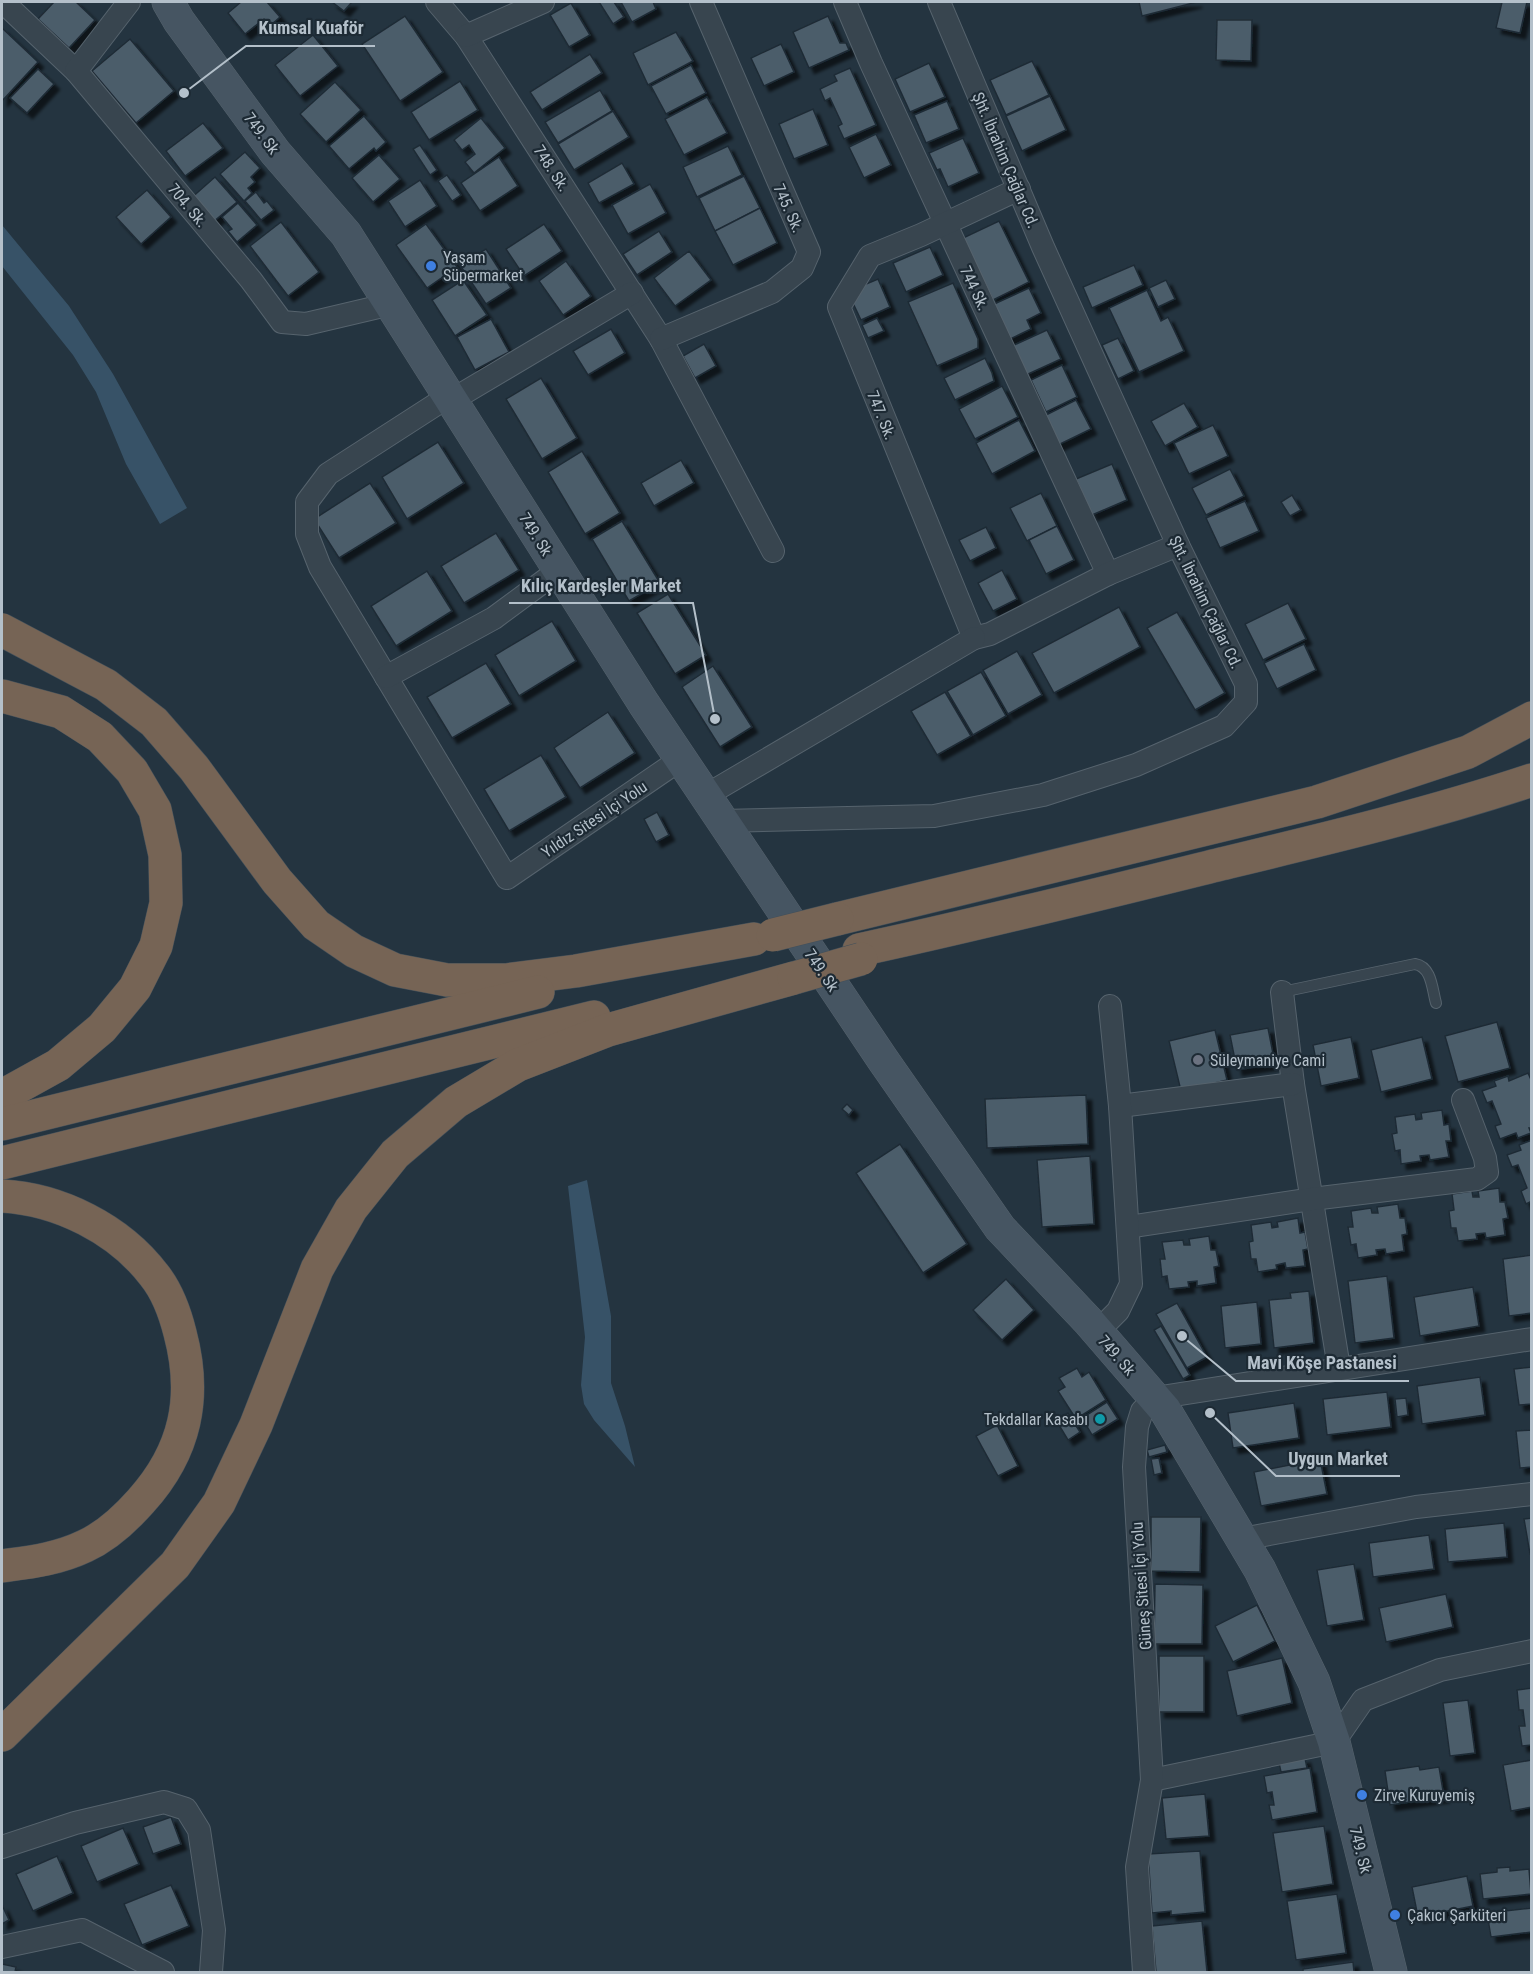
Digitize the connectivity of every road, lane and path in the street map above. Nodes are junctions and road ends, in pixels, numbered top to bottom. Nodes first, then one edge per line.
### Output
1 (3, 2) edge
2 (129, 2) edge
3 (168, 2) edge
4 (437, 2) edge
5 (543, 2) edge
6 (700, 2) edge
7 (845, 2) edge
8 (939, 2) edge
9 (466, 36) junction
10 (76, 71) junction
11 (1019, 189) junction
12 (945, 224) junction
13 (632, 293) junction
14 (391, 304) junction
15 (661, 339) junction
16 (450, 398) junction
17 (1178, 545) junction
18 (773, 551) dead end
19 (559, 570) junction
20 (1108, 573) junction
21 (2, 630) edge
22 (982, 636) junction
23 (386, 677) junction
24 (2, 696) edge
25 (1532, 718) edge
26 (681, 759) junction
27 (1532, 780) edge
28 (714, 809) junction
29 (764, 937) junction
30 (793, 973) junction
31 (1282, 992) joint
32 (1436, 1003) dead end
33 (1110, 1006) dead end
34 (1293, 1084) junction
35 (2, 1096) edge
36 (1463, 1100) dead end
37 (1120, 1106) junction
38 (2, 1124) edge
39 (2, 1163) edge
40 (2, 1196) edge
41 (1312, 1199) junction
42 (1128, 1227) junction
43 (1097, 1332) junction
44 (1532, 1339) edge
45 (1339, 1368) junction
46 (1155, 1398) junction
47 (1532, 1494) edge
48 (1242, 1539) junction
49 (2, 1566) edge
50 (1532, 1651) edge
51 (2, 1735) edge
52 (1334, 1742) junction
53 (1152, 1780) junction
54 (2, 1847) edge
55 (2, 1947) edge
56 (163, 1972) edge
57 (211, 1972) edge
58 (1144, 1972) edge
59 (1391, 1972) edge

1 - 10 street, 704. Sk.
2 - 10 street
3 - 14 street, 749. Sk
4 - 9 street, 748. Sk.
5 - 9 street
6 - 15 street, 745. Sk.
7 - 12 street, 744 Sk.
8 - 11 street, Şht. İbrahim Çağlar Cd.
9 - 13 street, 748. Sk.
10 - 14 street, 704. Sk.
11 - 12 street
11 - 17 street, Şht. İbrahim Çağlar Cd.
12 - 20 street, 744 Sk.
12 - 22 street, 747. Sk.
13 - 15 street, 748. Sk.
13 - 16 street
14 - 16 street, 749. Sk
15 - 18 street, 748. Sk.
16 - 19 street, 749. Sk
16 - 23 street
17 - 20 street
17 - 28 street, Şht. İbrahim Çağlar Cd.
19 - 23 street
19 - 26 street, 749. Sk
20 - 22 street
21 - 29 highway
22 - 28 street
23 - 26 street, Yıldız Sitesi İçi Yolu
24 - 35 highway
25 - 29 highway, bridge
26 - 28 street, 749. Sk
27 - 30 highway
28 - 43 street, 749. Sk
29 - 38 highway
30 - 39 highway
30 - 51 highway
31 - 32 lane
31 - 34 street
33 - 37 street
34 - 37 street
34 - 41 street
36 - 41 street
37 - 42 street
40 - 49 highway
41 - 42 street
41 - 45 street
42 - 43 street
43 - 46 street, 749. Sk
44 - 45 street
45 - 46 street
46 - 48 street, 749. Sk
46 - 53 street, Güneş Sitesi İçi Yolu
47 - 48 street
48 - 52 street, 749. Sk
50 - 52 street
52 - 53 street
52 - 59 street, 749. Sk
53 - 58 street, Güneş Sitesi İçi Yolu
54 - 57 street
55 - 56 street

